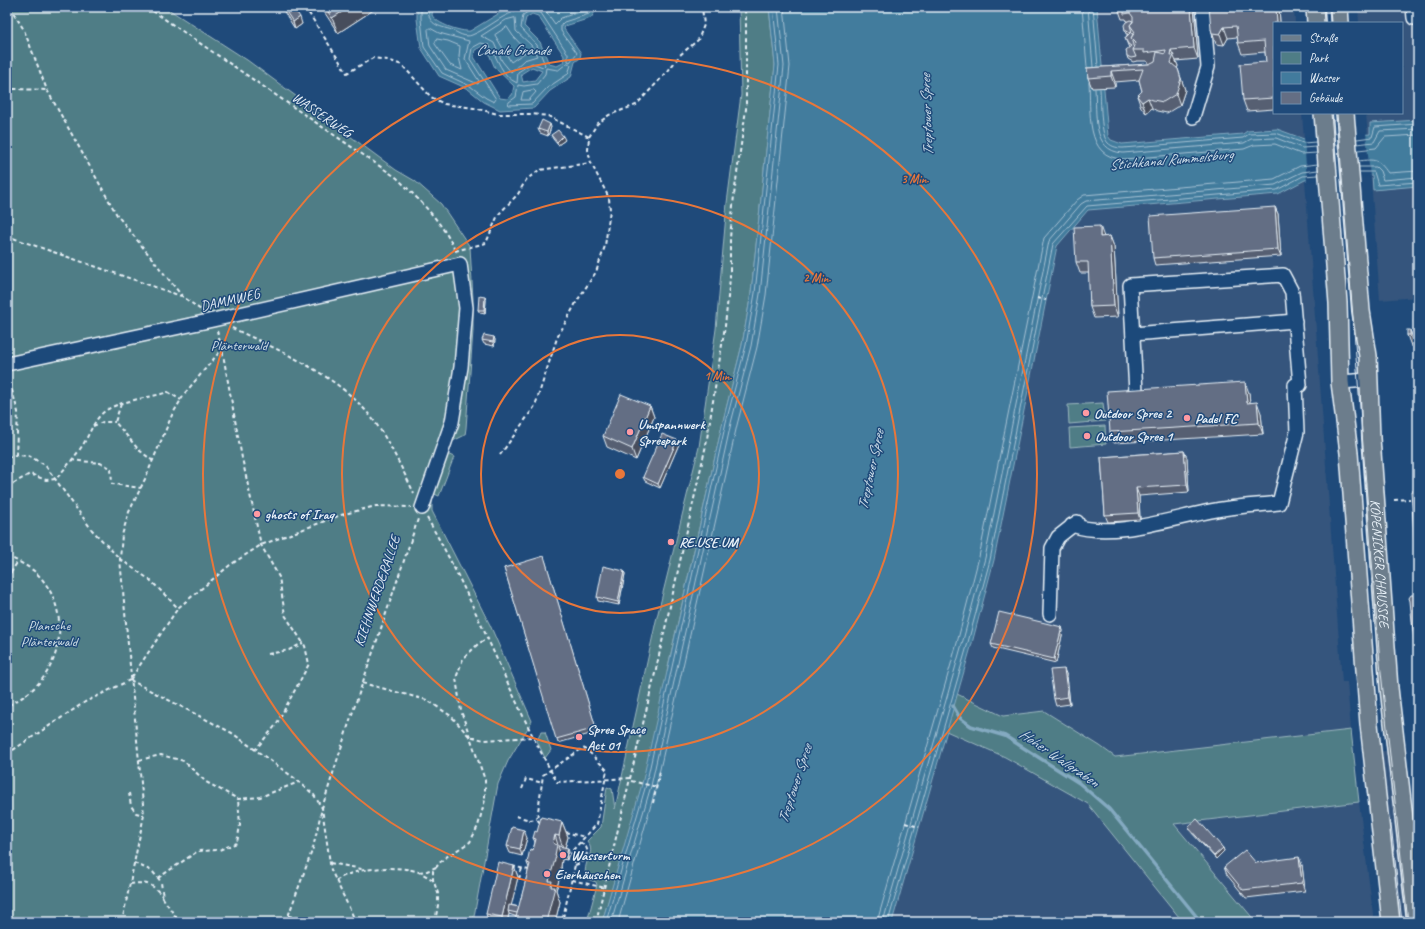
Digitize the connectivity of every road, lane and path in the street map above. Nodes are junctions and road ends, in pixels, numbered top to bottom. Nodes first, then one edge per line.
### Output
1 (10, 7) edge
2 (147, 7) edge
3 (305, 7) edge
4 (702, 7) edge
5 (744, 7) edge
6 (1203, 7) edge
7 (1315, 7) edge
8 (1339, 7) edge
9 (1316, 22) edge
10 (1340, 22) edge
11 (7, 86) edge
12 (47, 90) junction
13 (1323, 114) edge
14 (1345, 114) edge
15 (1193, 117) dead end
16 (590, 137) junction
17 (591, 163) junction
18 (7, 236) edge
19 (455, 251) junction
20 (460, 264) junction
21 (182, 296) junction
22 (1037, 298) dead end
23 (1046, 300) dead end
24 (214, 320) junction
25 (1294, 321) junction
26 (1133, 334) junction
27 (222, 349) junction
28 (7, 364) edge
29 (7, 373) edge
30 (1369, 380) junction
31 (1340, 382) junction
32 (1136, 392) edge
33 (181, 400) junction
34 (121, 404) junction
35 (115, 422) junction
36 (92, 427) junction
37 (16, 455) junction
38 (500, 455) dead end
39 (7, 457) edge
40 (72, 460) junction
41 (153, 461) junction
42 (56, 479) junction
43 (7, 487) edge
44 (141, 488) junction
45 (1410, 499) edge
46 (1394, 500) dead end
47 (422, 508) junction
48 (261, 545) junction
49 (7, 556) edge
50 (120, 559) junction
51 (18, 562) junction
52 (7, 579) edge
53 (178, 608) junction
54 (1050, 614) dead end
55 (488, 638) junction
56 (303, 643) junction
57 (46, 644) dead end
58 (57, 648) junction
59 (268, 654) dead end
60 (130, 680) junction
61 (362, 683) junction
62 (7, 706) edge
63 (469, 736) junction
64 (532, 738) junction
65 (255, 750) junction
66 (7, 754) edge
67 (139, 760) junction
68 (550, 771) junction
69 (660, 771) dead end
70 (631, 778) junction
71 (606, 779) junction
72 (630, 781) junction
73 (299, 782) junction
74 (543, 783) junction
75 (656, 788) junction
76 (522, 789) dead end
77 (129, 793) dead end
78 (238, 799) junction
79 (653, 803) dead end
80 (322, 808) junction
81 (144, 816) junction
82 (516, 816) dead end
83 (537, 819) junction
84 (905, 823) dead end
85 (544, 826) edge
86 (919, 827) dead end
87 (564, 832) dead end
88 (585, 837) junction
89 (580, 842) junction
90 (134, 863) junction
91 (330, 863) junction
92 (507, 865) edge
93 (575, 865) junction
94 (437, 866) junction
95 (522, 868) junction
96 (367, 869) junction
97 (531, 871) edge
98 (418, 872) junction
99 (158, 878) junction
100 (519, 879) dead end
101 (432, 880) junction
102 (572, 880) junction
103 (336, 881) junction
104 (130, 884) junction
105 (605, 888) junction
106 (163, 898) junction
107 (288, 916) junction
108 (122, 922) edge
109 (179, 922) edge
110 (286, 922) edge
111 (319, 922) edge
112 (356, 922) edge
113 (435, 922) edge
114 (562, 922) edge
115 (596, 922) edge
116 (1391, 922) edge
117 (1416, 922) edge

1 - 12 path
2 - 19 path, WASSERWEG
3 - 16 path
4 - 16 path
5 - 70 path
6 - 15 lane
7 - 9 main road
8 - 10 main road
11 - 12 path
12 - 21 path
13 - 31 main road, KÖPENICKER CHAUSSEE
14 - 30 main road, KÖPENICKER CHAUSSEE
16 - 17 path
17 - 19 path
17 - 38 path
18 - 21 path
19 - 20 path, WASSERWEG
20 - 24 lane, DAMMWEG
20 - 47 lane
21 - 24 path
22 - 23 path
24 - 27 path
24 - 28 lane, DAMMWEG
24 - 47 path
25 - 26 lane
25 - 26 lane
25 - 54 lane
26 - 32 lane
27 - 33 path
27 - 48 path
29 - 37 path
30 - 31 lane
30 - 117 main road, KÖPENICKER CHAUSSEE
31 - 116 main road, KÖPENICKER CHAUSSEE
33 - 34 path
33 - 41 path
34 - 35 path
34 - 36 path
35 - 36 path
35 - 41 path
36 - 40 path
37 - 39 path
37 - 42 path
40 - 42 path
40 - 44 path
41 - 44 path
42 - 43 path
42 - 50 path
44 - 50 path
45 - 46 path
47 - 48 path
47 - 55 path
47 - 61 path, KIEHNWERDERALLEE
48 - 53 path
48 - 56 path
49 - 51 path
50 - 53 path
50 - 60 path
51 - 52 path
51 - 58 path
53 - 60 path
55 - 63 path
55 - 64 path
56 - 59 path
56 - 65 path
57 - 58 path
58 - 62 path
60 - 65 path
60 - 66 path
60 - 67 path
61 - 63 path
61 - 80 path, KIEHNWERDERALLEE
63 - 64 path
63 - 94 path
64 - 68 path
65 - 73 path
67 - 78 path
67 - 81 path
68 - 71 path
68 - 71 path
68 - 74 path
69 - 75 path
70 - 71 path
70 - 72 path
71 - 88 path
72 - 75 path
72 - 105 path
73 - 78 path
73 - 80 path
74 - 76 path
74 - 83 path
75 - 79 path
77 - 81 path
78 - 99 path
80 - 91 path
80 - 107 path, KIEHNWERDERALLEE
81 - 90 path
82 - 83 path
83 - 85 path
84 - 86 path
87 - 88 path
88 - 89 path
89 - 93 path
89 - 93 path
90 - 99 path
90 - 104 path
91 - 96 path
91 - 103 path
92 - 95 path
93 - 102 path
94 - 98 path
94 - 101 path
95 - 97 path
95 - 100 path
96 - 98 path
96 - 103 path
98 - 101 path
99 - 106 path
101 - 113 path
102 - 105 path
102 - 114 path
103 - 112 path
104 - 106 path
104 - 108 path
105 - 115 path
106 - 109 path
107 - 110 path, KIEHNWERDERALLEE
107 - 111 path

